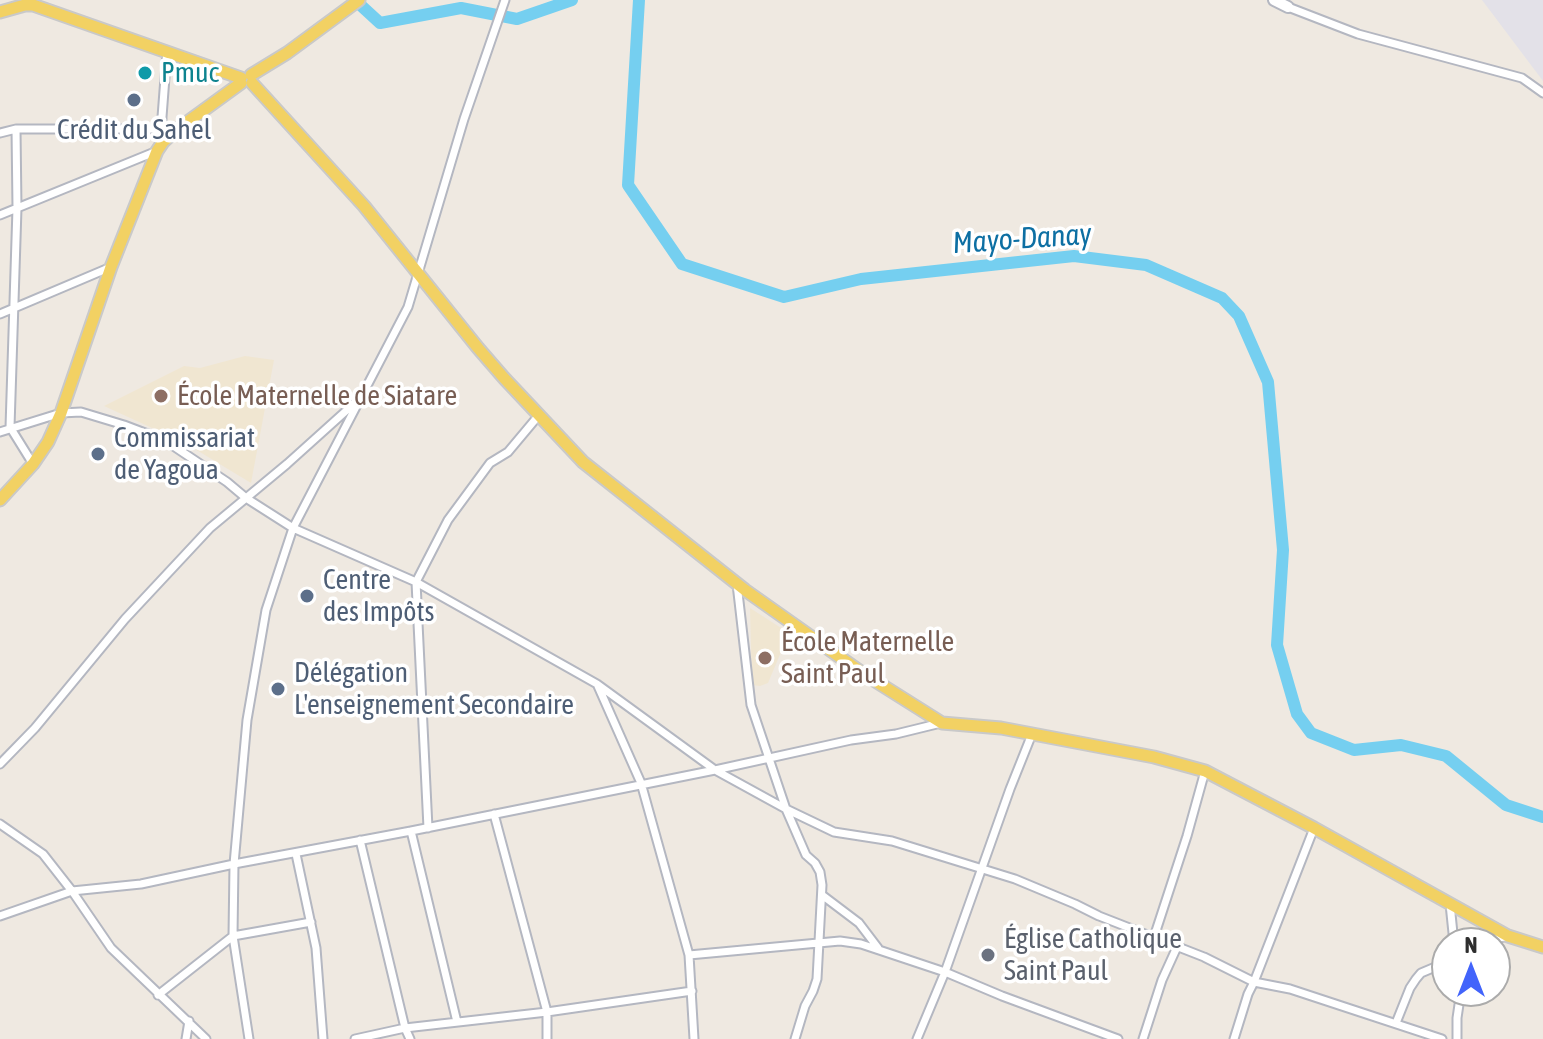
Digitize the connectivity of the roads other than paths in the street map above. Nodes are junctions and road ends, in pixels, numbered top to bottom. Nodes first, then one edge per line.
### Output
1 (359, 0) edge
2 (1274, 0) edge
3 (504, 3) edge
4 (1288, 7) joint
5 (0, 12) edge
6 (167, 51) junction
7 (246, 80) junction
8 (1543, 93) edge
9 (16, 129) junction
10 (0, 133) edge
11 (164, 133) junction
12 (157, 151) junction
13 (17, 208) junction
14 (0, 215) edge
15 (111, 267) junction
16 (419, 275) junction
17 (12, 309) junction
18 (0, 314) edge
19 (361, 397) junction
20 (61, 413) junction
21 (539, 415) junction
22 (10, 427) junction
23 (0, 432) edge
24 (33, 464) junction
25 (246, 498) junction
26 (0, 500) edge
27 (293, 528) junction
28 (416, 582) junction
29 (737, 584) junction
30 (597, 684) junction
31 (942, 723) junction
32 (1032, 734) junction
33 (767, 757) junction
34 (0, 764) edge
35 (715, 770) junction
36 (1205, 771) junction
37 (641, 783) junction
38 (786, 809) junction
39 (494, 814) junction
40 (0, 824) edge
41 (428, 828) junction
42 (1314, 828) junction
43 (411, 831) junction
44 (360, 840) junction
45 (296, 854) junction
46 (234, 864) junction
47 (982, 869) junction
48 (72, 891) junction
49 (822, 895) junction
50 (1450, 904) junction
51 (0, 916) edge
52 (311, 922) junction
53 (1452, 927) edge
54 (1492, 927) edge
55 (233, 936) junction
56 (1154, 937) junction
57 (1511, 937) edge
58 (820, 943) junction
59 (1177, 947) junction
60 (1543, 947) edge
61 (879, 950) junction
62 (689, 955) junction
63 (1431, 969) edge
64 (945, 972) junction
65 (1254, 982) junction
66 (692, 991) junction
67 (158, 995) junction
68 (1459, 1007) edge
69 (547, 1012) junction
70 (189, 1021) junction
71 (457, 1022) junction
72 (1396, 1023) junction
73 (405, 1028) junction
74 (920, 1029) junction
75 (186, 1039) edge
76 (206, 1039) edge
77 (249, 1039) edge
78 (323, 1039) edge
79 (355, 1039) edge
80 (410, 1039) edge
81 (547, 1039) edge
82 (694, 1039) edge
83 (795, 1039) edge
84 (917, 1039) edge
85 (924, 1039) edge
86 (1118, 1039) edge
87 (1143, 1039) edge
88 (1234, 1039) edge
89 (1442, 1039) edge
90 (1457, 1039) edge

1 - 7 main road
2 - 4 main road
3 - 16 street
4 - 8 street
5 - 6 main road
6 - 7 main road
6 - 11 street
7 - 11 main road
7 - 16 main road
9 - 10 street
9 - 11 street
9 - 13 street
11 - 12 main road
12 - 13 street
12 - 15 main road
13 - 14 street
13 - 17 street
15 - 17 street
15 - 20 main road
16 - 19 street
16 - 21 main road
17 - 18 street
17 - 22 street
19 - 25 street
19 - 27 street
20 - 22 street
20 - 24 main road
20 - 25 street
21 - 28 street
21 - 29 main road
22 - 23 street
22 - 24 street
24 - 26 main road
25 - 27 street
25 - 34 street
27 - 28 street
27 - 46 street
28 - 30 street
28 - 41 street
29 - 31 main road
29 - 33 street
30 - 35 street
30 - 37 street
31 - 32 main road
31 - 33 street
32 - 36 main road
32 - 47 street
33 - 35 street
33 - 38 street
35 - 37 street
35 - 38 street
36 - 42 main road
36 - 56 street
37 - 39 street
37 - 62 street
38 - 47 street
38 - 49 street
39 - 41 street
39 - 69 street
40 - 48 street
41 - 43 street
42 - 50 main road
42 - 65 street
43 - 44 street
43 - 71 street
44 - 45 street
44 - 73 street
45 - 46 street
45 - 52 street
46 - 48 street
46 - 55 street
47 - 56 street
47 - 64 street
48 - 51 street
48 - 67 street
49 - 58 street
49 - 61 street
50 - 53 street
50 - 54 main road
52 - 55 street
52 - 78 street
55 - 67 street
55 - 77 street
56 - 59 street
57 - 60 main road
58 - 61 street
58 - 62 street
58 - 83 street
59 - 65 street
59 - 87 street
61 - 64 street
62 - 66 street
63 - 72 street
64 - 74 street
64 - 86 street
65 - 72 street
65 - 88 street
66 - 69 street
66 - 82 street
67 - 70 street
68 - 90 street
69 - 71 street
69 - 81 street
70 - 75 street
70 - 76 street
71 - 73 street
72 - 89 street
73 - 79 street
73 - 80 street
74 - 84 street
74 - 85 street

